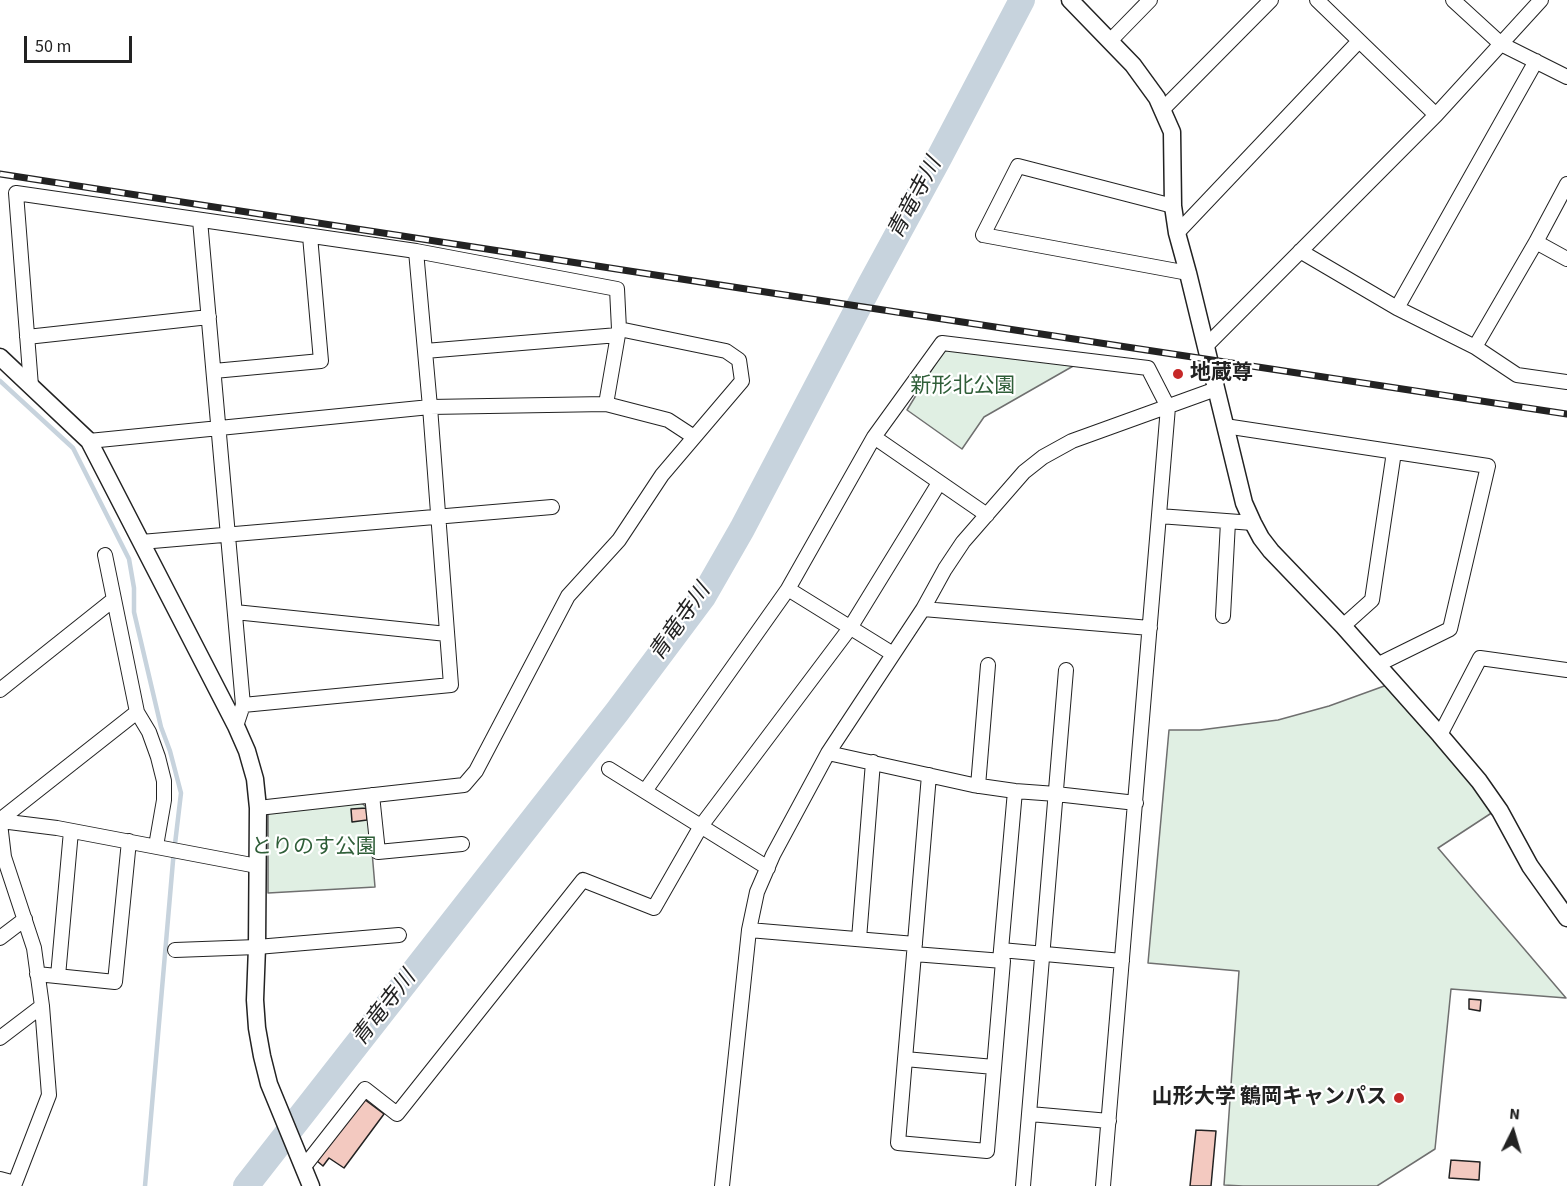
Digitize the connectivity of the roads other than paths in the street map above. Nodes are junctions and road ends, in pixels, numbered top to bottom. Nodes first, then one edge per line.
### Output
1 (1070, 0) edge
2 (1150, 0) edge
3 (1271, 0) edge
4 (1317, 0) edge
5 (1453, 0) edge
6 (1541, 0) edge
7 (1110, 41) junction
8 (1359, 41) junction
9 (1501, 44) junction
10 (1536, 61) junction
11 (1567, 77) edge
12 (1162, 110) junction
13 (1436, 116) junction
14 (1567, 184) edge
15 (1173, 206) junction
16 (200, 220) junction
17 (1177, 233) junction
18 (310, 236) junction
19 (1536, 242) junction
20 (416, 251) junction
21 (1300, 251) junction
22 (1567, 259) edge
23 (1188, 273) junction
24 (1397, 308) junction
25 (209, 317) junction
26 (619, 332) junction
27 (27, 337) junction
28 (1206, 346) junction
29 (1475, 347) junction
30 (425, 351) junction
31 (0, 357) edge
32 (214, 371) junction
33 (1567, 382) edge
34 (31, 386) junction
35 (1216, 389) junction
36 (606, 404) junction
37 (430, 407) junction
38 (1168, 407) junction
39 (1225, 426) junction
40 (219, 429) junction
41 (874, 436) junction
42 (694, 437) junction
43 (89, 441) junction
44 (1394, 452) junction
45 (939, 483) junction
46 (552, 507) dead end
47 (987, 515) junction
48 (438, 516) junction
49 (1159, 516) junction
50 (1228, 522) junction
51 (1253, 523) junction
52 (228, 534) junction
53 (141, 542) junction
54 (105, 555) dead end
55 (788, 589) junction
56 (113, 600) junction
57 (923, 609) junction
58 (235, 612) junction
59 (1223, 616) dead end
60 (1343, 626) junction
61 (850, 628) junction
62 (1150, 628) junction
63 (447, 634) junction
64 (893, 654) junction
65 (1377, 664) junction
66 (988, 665) dead end
67 (1066, 670) dead end
68 (1567, 670) edge
69 (0, 690) edge
70 (243, 705) junction
71 (137, 712) junction
72 (236, 726) junction
73 (1440, 735) junction
74 (828, 753) junction
75 (873, 762) junction
76 (609, 769) dead end
77 (929, 775) junction
78 (978, 786) junction
79 (645, 791) junction
80 (1015, 791) junction
81 (1056, 794) junction
82 (372, 795) junction
83 (1136, 803) junction
84 (258, 808) junction
85 (0, 822) edge
86 (701, 826) junction
87 (71, 831) junction
88 (129, 841) junction
89 (462, 844) dead end
90 (156, 846) junction
91 (257, 866) junction
92 (768, 868) junction
93 (1567, 918) edge
94 (25, 919) junction
95 (749, 930) junction
96 (399, 935) dead end
97 (0, 938) edge
98 (859, 939) junction
99 (258, 947) junction
100 (915, 949) junction
101 (175, 950) dead end
102 (1043, 954) junction
103 (1001, 956) junction
104 (1122, 961) junction
105 (37, 974) junction
106 (58, 976) junction
107 (42, 1006) junction
108 (0, 1038) edge
109 (905, 1059) junction
110 (994, 1067) junction
111 (1030, 1114) junction
112 (1109, 1121) junction
113 (303, 1168) junction
114 (0, 1179) edge
115 (311, 1186) edge
116 (722, 1186) edge
117 (1023, 1186) edge
118 (1103, 1186) edge

1 - 7 street
2 - 7 street
3 - 12 street
4 - 8 street
5 - 9 street
6 - 9 street
7 - 12 street
8 - 13 street
8 - 17 street
9 - 10 street
9 - 13 street
10 - 11 street
10 - 24 street
12 - 15 street
13 - 21 street
14 - 19 street
15 - 17 street
15 - 23 street
16 - 18 street
16 - 25 street
16 - 27 street
17 - 23 street
18 - 20 street
18 - 32 street
19 - 22 street
19 - 29 street
20 - 26 street
20 - 30 street
21 - 24 street
21 - 28 street
23 - 28 street
24 - 29 street
25 - 27 street
25 - 32 street
26 - 30 street
26 - 36 street
26 - 42 street
27 - 34 street
28 - 35 street
29 - 33 street
30 - 37 street
31 - 34 street
32 - 40 street
34 - 43 street
35 - 38 street
35 - 39 street
36 - 37 street
36 - 42 street
37 - 40 street
37 - 48 street
38 - 41 street
38 - 47 street
38 - 49 street
39 - 44 street
39 - 51 street
40 - 43 street
40 - 52 street
41 - 45 street
41 - 55 street
42 - 82 street
43 - 53 street
44 - 60 street
44 - 65 street
45 - 47 street
45 - 61 street
46 - 48 street
47 - 57 street
48 - 52 street
48 - 63 street
49 - 50 street
49 - 62 street
50 - 51 street
50 - 59 street
51 - 60 street
52 - 53 street
52 - 58 street
53 - 72 street
54 - 56 street
55 - 61 street
55 - 79 street
56 - 69 street
56 - 71 street
57 - 62 street
57 - 64 street
58 - 63 street
58 - 70 street
60 - 65 street
61 - 64 street
61 - 86 street
62 - 83 street
63 - 70 street
64 - 74 street
65 - 73 street
66 - 78 street
67 - 81 street
68 - 73 street
70 - 72 street
71 - 85 street
71 - 90 street
72 - 84 street
73 - 93 street
74 - 75 street
74 - 92 street
75 - 77 street
75 - 98 street
76 - 79 street
77 - 78 street
77 - 100 street
78 - 80 street
79 - 86 street
80 - 81 street
80 - 103 street
81 - 83 street
81 - 102 street
82 - 84 street
82 - 89 street
83 - 104 street
84 - 91 street
85 - 87 street
85 - 94 street
86 - 92 street
86 - 113 street
87 - 88 street
87 - 106 street
88 - 90 street
88 - 106 street
90 - 91 street
91 - 99 street
92 - 95 street
94 - 97 street
94 - 105 street
95 - 98 street
95 - 116 street
96 - 99 street
98 - 100 street
99 - 101 street
99 - 113 street
100 - 103 street
100 - 109 street
102 - 103 street
102 - 104 street
102 - 111 street
103 - 110 street
104 - 112 street
105 - 106 street
105 - 107 street
107 - 108 street
107 - 114 street
109 - 110 street
109 - 110 street
111 - 112 street
111 - 117 street
112 - 118 street
113 - 115 street

